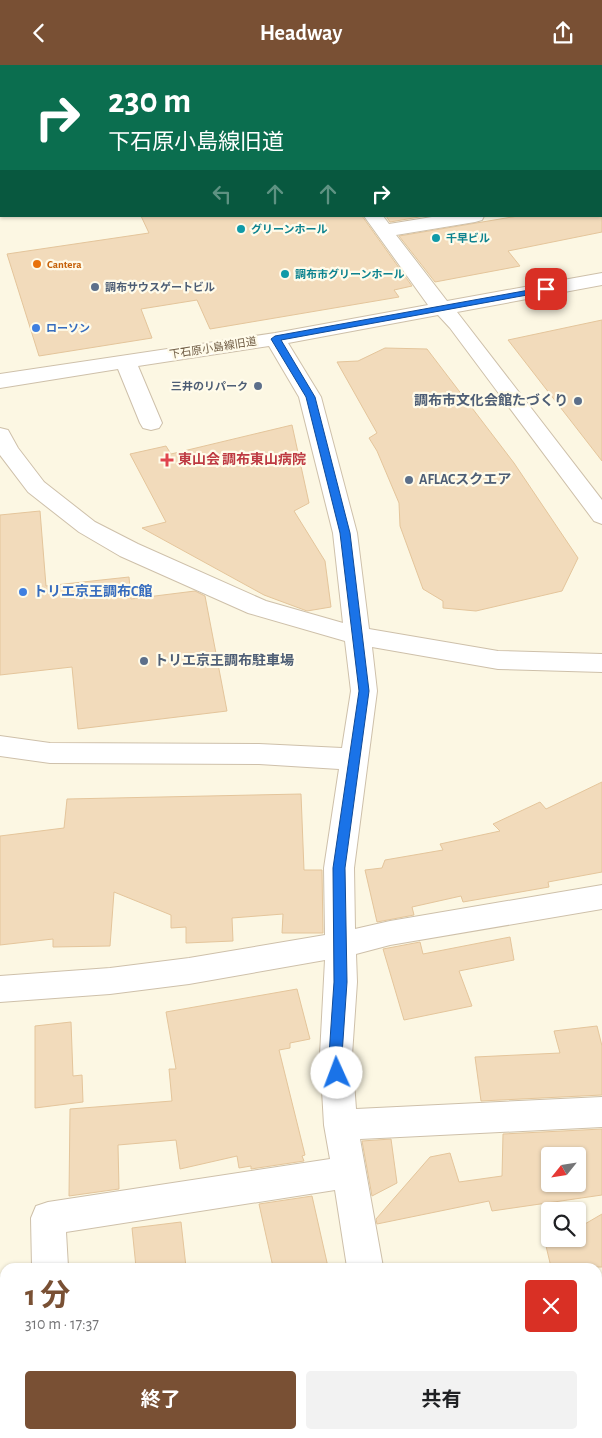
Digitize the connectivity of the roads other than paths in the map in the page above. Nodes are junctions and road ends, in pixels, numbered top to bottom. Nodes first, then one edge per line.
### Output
1 (461, 217) edge
2 (378, 223) edge
3 (602, 279) edge
4 (444, 309) junction
5 (275, 339) junction
6 (126, 362) junction
7 (0, 381) edge
8 (151, 423) dead end
9 (0, 435) edge
10 (602, 516) edge
11 (358, 635) junction
12 (602, 663) edge
13 (0, 746) edge
14 (353, 759) junction
15 (602, 897) edge
16 (341, 945) junction
17 (0, 989) edge
18 (602, 1112) edge
19 (342, 1125) junction
20 (350, 1172) junction
21 (50, 1263) edge
22 (364, 1263) edge

1 - 2 street
2 - 4 street
3 - 4 street, 下石原小島線旧道
4 - 5 street, 下石原小島線旧道
4 - 10 street
5 - 6 street, 下石原小島線旧道
5 - 11 street
6 - 7 street, 下石原小島線旧道
6 - 8 street
9 - 11 street
11 - 12 street
11 - 14 street
13 - 14 street
14 - 16 street
15 - 16 street
16 - 17 street
16 - 19 street
18 - 19 street
19 - 20 street
20 - 21 street
20 - 22 street

